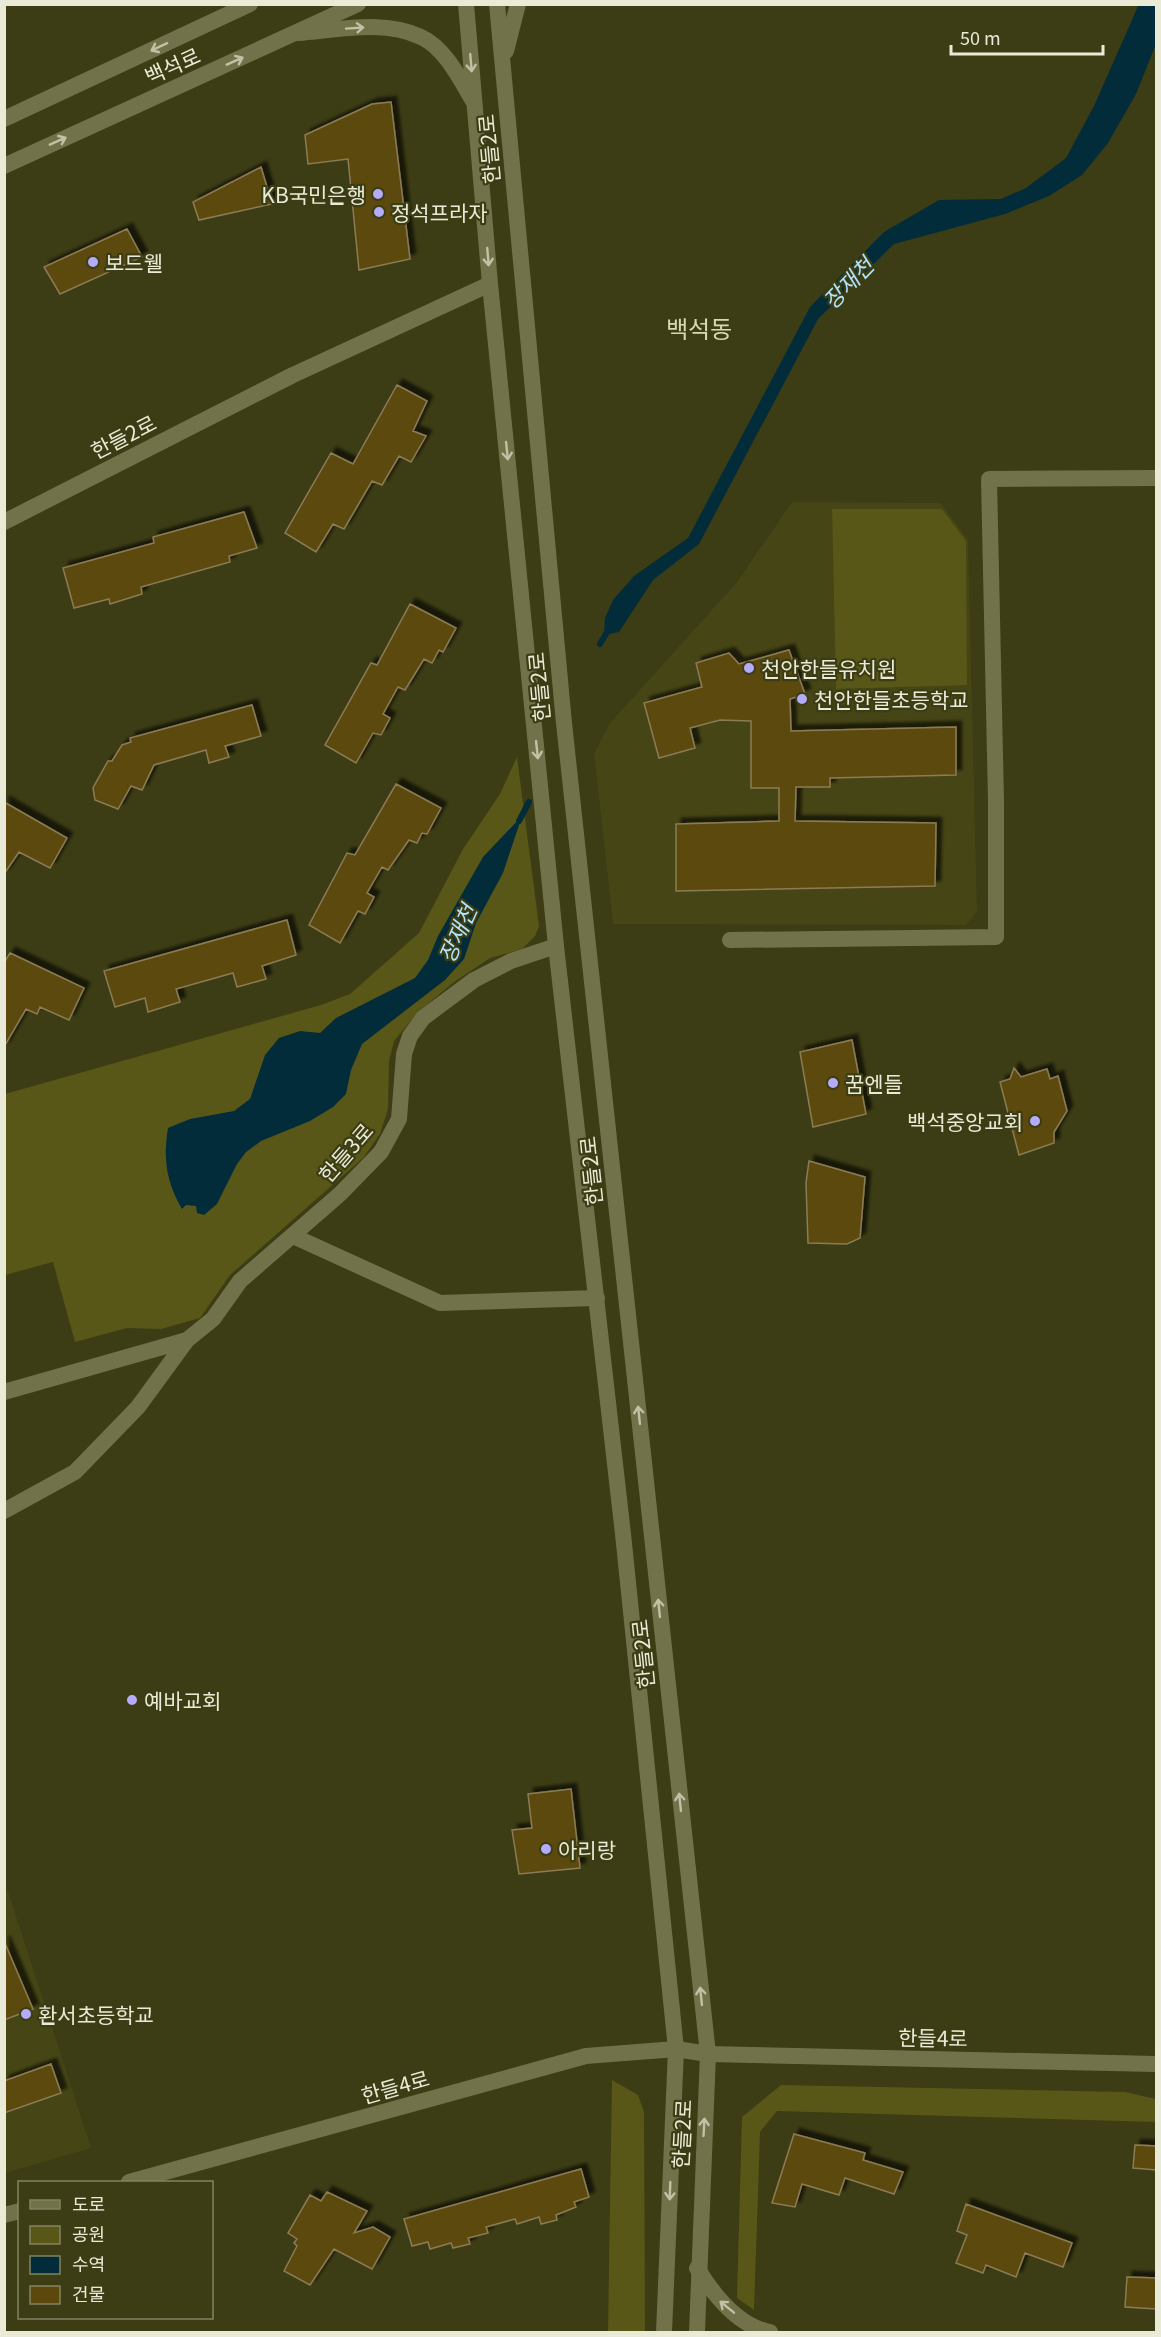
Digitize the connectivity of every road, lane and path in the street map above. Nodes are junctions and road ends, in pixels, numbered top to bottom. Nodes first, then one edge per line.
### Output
1 (250, 4) edge
2 (358, 4) edge
3 (466, 4) edge
4 (497, 4) edge
5 (518, 4) edge
6 (297, 33) junction
7 (503, 64) junction
8 (475, 104) junction
9 (4, 119) edge
10 (4, 166) edge
11 (490, 284) junction
12 (1156, 478) edge
13 (4, 522) edge
14 (730, 940) dead end
15 (556, 946) junction
16 (293, 1236) junction
17 (597, 1298) junction
18 (188, 1340) junction
19 (4, 1392) edge
20 (4, 1510) edge
21 (676, 2049) junction
22 (708, 2054) junction
23 (1156, 2064) edge
24 (133, 2181) edge
25 (697, 2268) junction
26 (664, 2332) edge
27 (697, 2332) edge
28 (770, 2332) edge

1 -> 9 street, 백석로
2 - 6 street, 백석로
3 -> 8 street, 한들2로
4 - 7 street, 한들2로
5 - 7 street
6 -> 8 street
10 -> 6 street, 백석로
22 -> 7 street, 한들2로
8 -> 11 street, 한들2로
11 - 13 street, 한들2로
11 -> 15 street, 한들2로
12 - 14 street
15 - 16 street, 한들3로
15 - 17 street, 한들2로
16 - 17 street
16 - 18 street, 한들3로
17 - 21 street, 한들2로
18 - 19 street, 한들3로
18 - 20 street, 한들3로
21 - 22 street, 한들4로
21 - 24 street, 한들4로
21 -> 26 street, 한들2로
22 - 23 street, 한들4로
25 -> 22 street, 한들2로
25 - 27 street, 한들2로
28 -> 25 street

